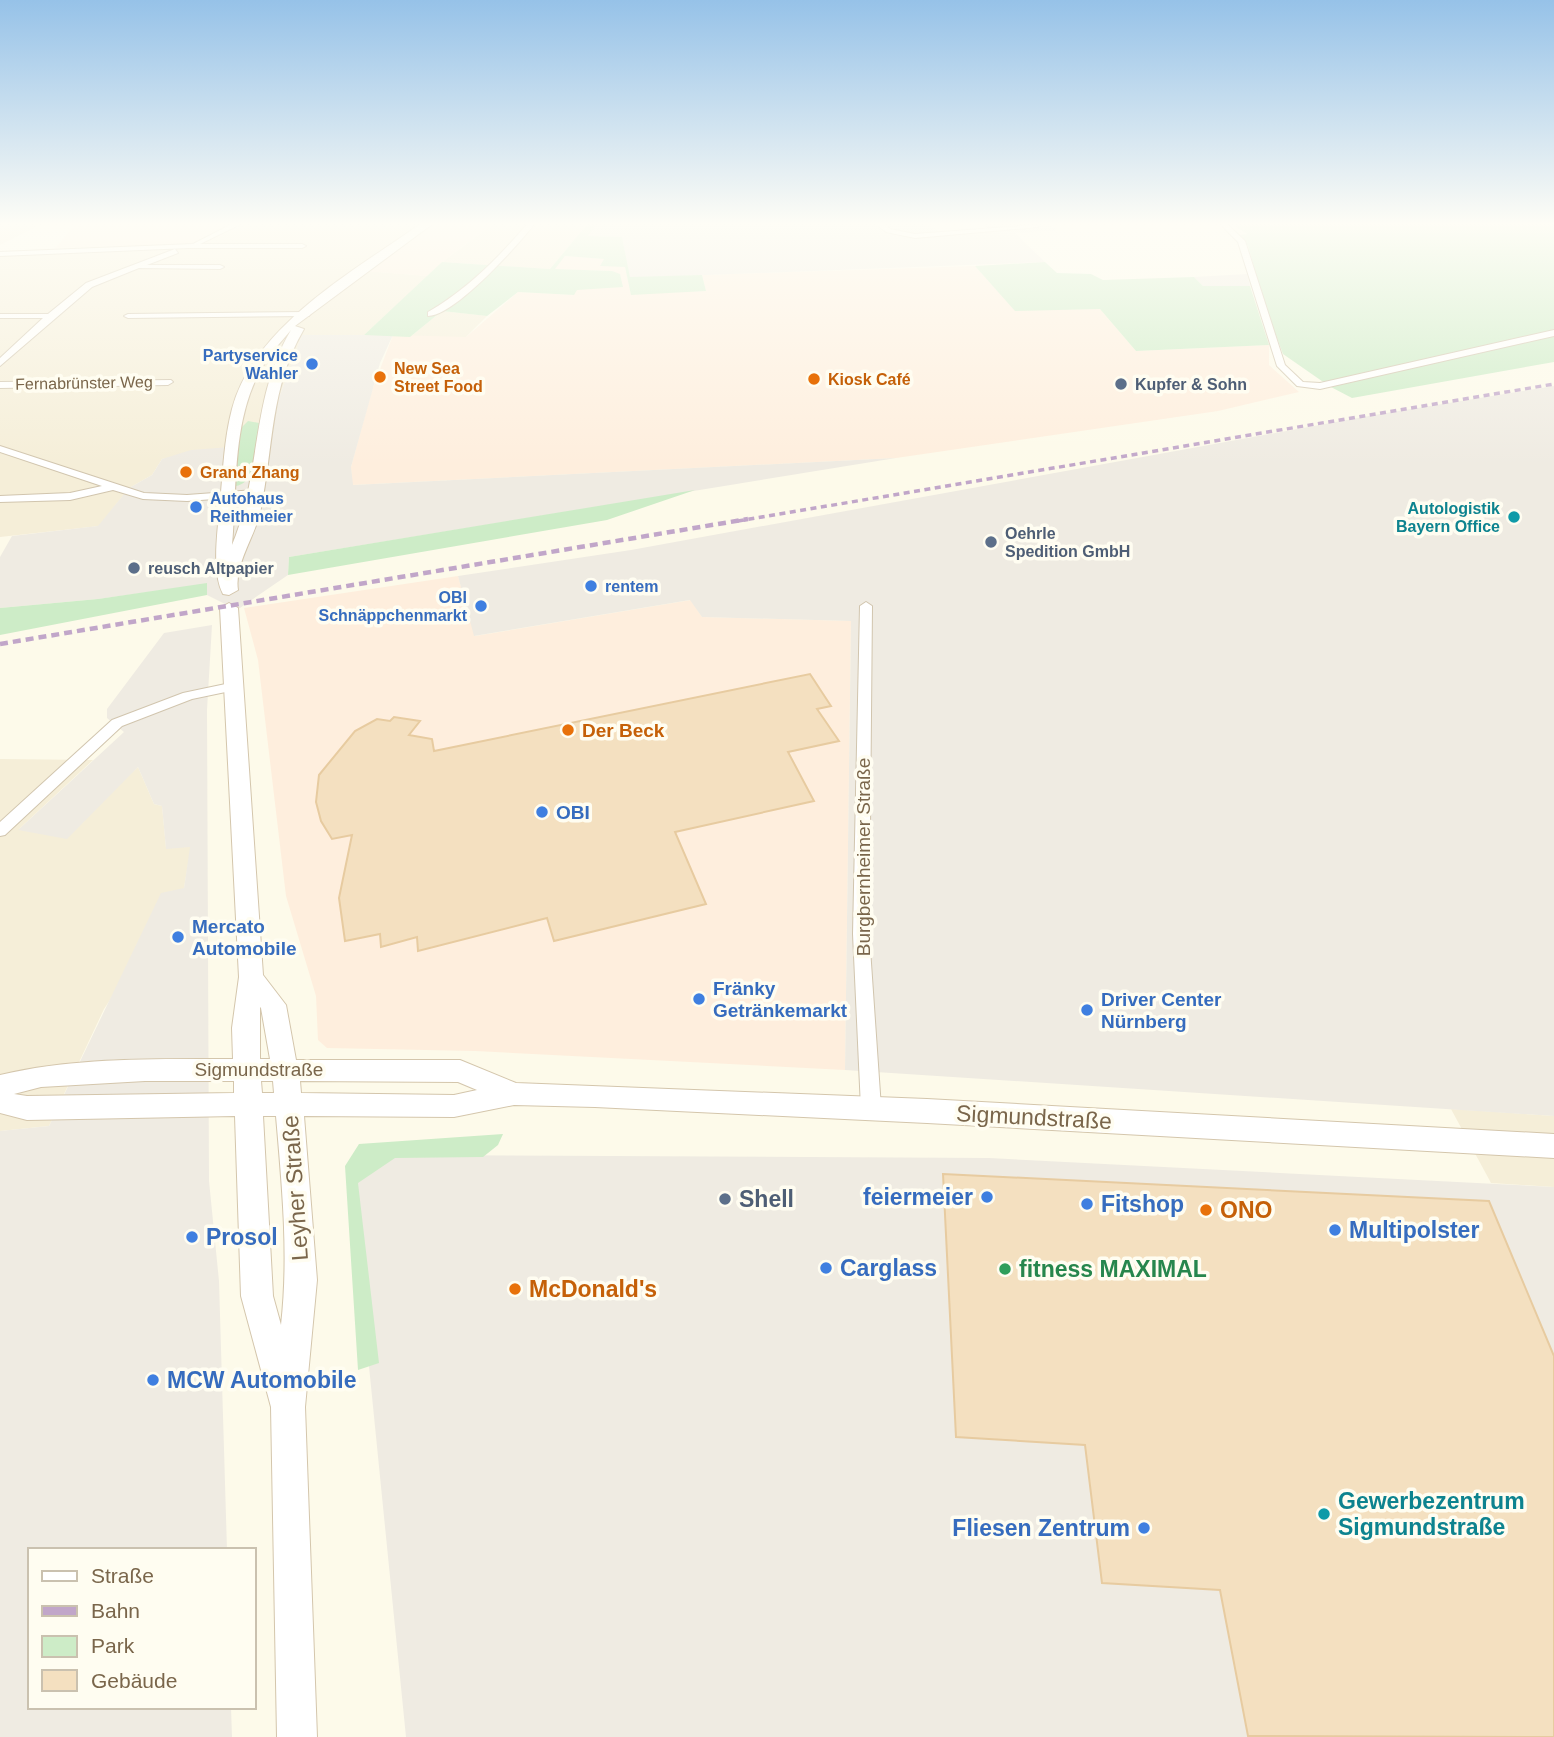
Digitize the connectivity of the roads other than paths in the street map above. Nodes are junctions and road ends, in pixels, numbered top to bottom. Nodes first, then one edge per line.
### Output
1 (66, 303) edge
2 (321, 303) edge
3 (449, 303) edge
4 (1261, 303) edge
5 (306, 314) junction
6 (431, 314) dead end
7 (0, 316) edge
8 (50, 316) junction
9 (128, 316) dead end
10 (1554, 333) edge
11 (0, 363) edge
12 (168, 382) dead end
13 (0, 385) edge
14 (0, 449) edge
15 (110, 487) junction
16 (255, 493) junction
17 (228, 495) junction
18 (0, 499) edge
19 (229, 592) junction
20 (866, 606) dead end
21 (235, 686) junction
22 (0, 831) edge
23 (251, 976) junction
24 (247, 1069) junction
25 (285, 1069) junction
26 (0, 1086) edge
27 (514, 1094) junction
28 (0, 1102) edge
29 (249, 1105) junction
30 (289, 1105) junction
31 (871, 1108) junction
32 (1554, 1146) edge
33 (288, 1408) junction
34 (297, 1737) edge

1 - 8 street
2 - 5 main road, Leyher Straße
3 - 6 street
4 - 10 street
5 - 9 street
5 - 16 main road, Leyher Straße
5 - 17 main road, Leyher Straße
7 - 8 street
8 - 11 street
12 - 13 street, Fernabrünster Weg
14 - 15 street
15 - 17 street
15 - 18 street
16 - 17 street
16 - 19 main road, Leyher Straße
17 - 19 main road, Leyher Straße
19 - 21 main road, Leyher Straße
20 - 31 street, Burgbernheimer Straße
21 - 22 street
21 - 23 main road, Leyher Straße
23 - 24 main road, Leyher Straße
23 - 25 main road, Leyher Straße
24 - 25 main road, Sigmundstraße
24 - 26 main road, Sigmundstraße
24 - 29 main road, Leyher Straße
25 - 27 main road, Sigmundstraße
25 - 30 main road, Leyher Straße
27 - 30 main road, Sigmundstraße
27 - 31 main road, Sigmundstraße
28 - 29 main road, Sigmundstraße
29 - 30 main road, Sigmundstraße
29 - 33 main road, Leyher Straße
30 - 33 main road, Leyher Straße
31 - 32 main road, Sigmundstraße
33 - 34 main road, Leyher Straße

